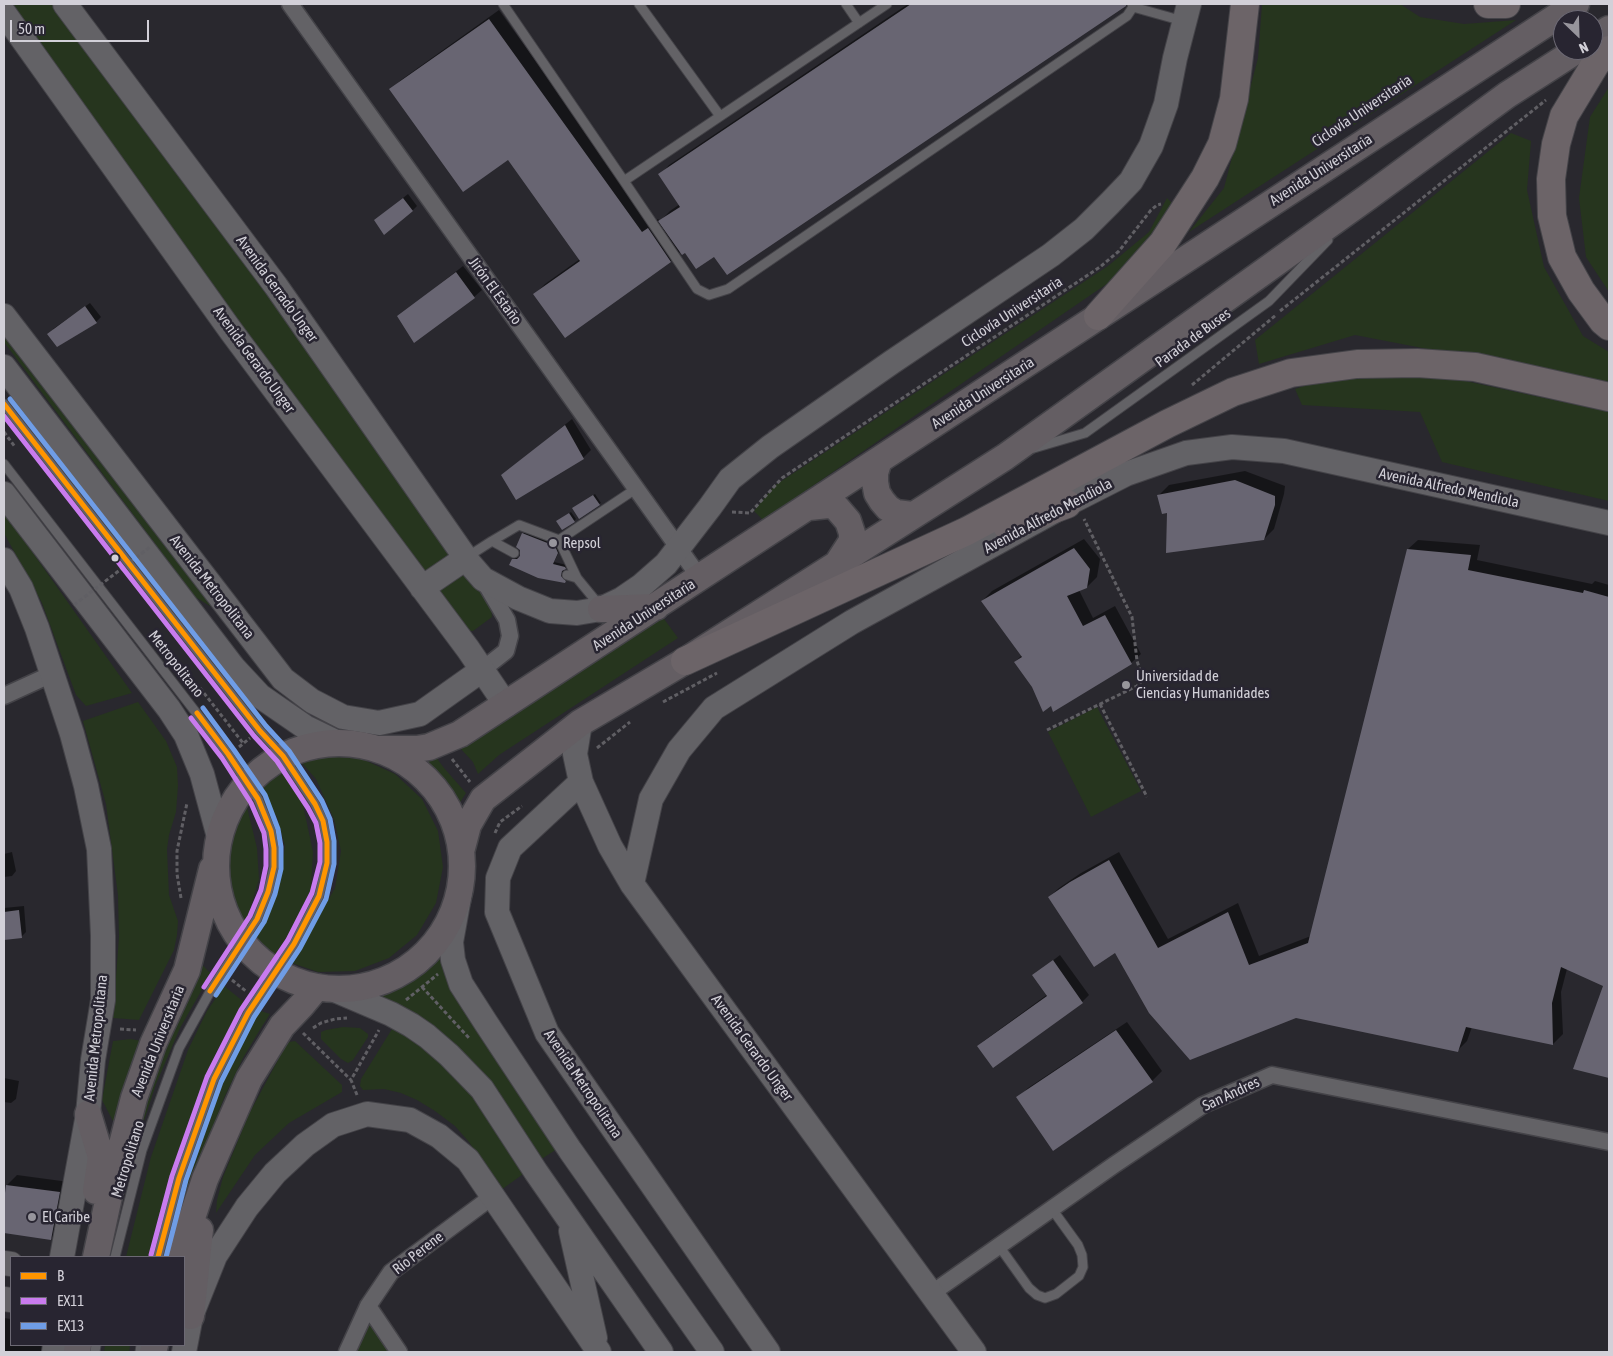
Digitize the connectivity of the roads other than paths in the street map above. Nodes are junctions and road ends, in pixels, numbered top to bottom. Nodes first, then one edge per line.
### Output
1 (65, 4) edge
2 (290, 4) edge
3 (503, 4) edge
4 (639, 4) edge
5 (846, 4) edge
6 (887, 4) edge
7 (1245, 4) edge
8 (1488, 4) edge
9 (1506, 4) edge
10 (1576, 4) edge
11 (1132, 6) edge
12 (1186, 12) edge
13 (4, 13) edge
14 (858, 23) junction
15 (1609, 50) edge
16 (1561, 60) edge
17 (720, 116) junction
18 (624, 181) junction
19 (4, 316) edge
20 (1098, 316) junction
21 (1609, 326) edge
22 (4, 367) edge
23 (1609, 397) edge
24 (4, 404) edge
25 (879, 460) junction
26 (4, 464) edge
27 (636, 488) junction
28 (4, 494) edge
29 (1071, 502) junction
30 (809, 507) junction
31 (912, 516) junction
32 (1609, 523) edge
33 (559, 540) junction
34 (492, 541) junction
35 (678, 547) junction
36 (924, 551) junction
37 (514, 553) dead end
38 (466, 558) junction
39 (4, 560) edge
40 (839, 561) junction
41 (567, 575) dead end
42 (577, 578) junction
43 (700, 578) junction
44 (483, 579) junction
45 (422, 588) junction
46 (656, 607) junction
47 (601, 609) junction
48 (685, 660) junction
49 (482, 670) junction
50 (52, 674) junction
51 (4, 696) edge
52 (506, 705) junction
53 (580, 723) junction
54 (338, 742) junction
55 (378, 749) junction
56 (284, 756) junction
57 (581, 782) junction
58 (248, 784) junction
59 (218, 845) junction
60 (462, 848) junction
61 (632, 884) junction
62 (460, 892) junction
63 (242, 942) junction
64 (276, 972) junction
65 (323, 988) junction
66 (88, 1114) junction
67 (1609, 1142) edge
68 (205, 1179) junction
69 (493, 1196) junction
70 (1052, 1209) junction
71 (569, 1220) junction
72 (999, 1246) junction
73 (62, 1256) edge
74 (95, 1256) edge
75 (95, 1256) edge
76 (115, 1256) edge
77 (158, 1256) edge
78 (179, 1256) edge
79 (932, 1293) junction
80 (368, 1306) junction
81 (191, 1316) junction
82 (184, 1352) edge
83 (347, 1352) edge
84 (399, 1352) edge
85 (599, 1352) edge
86 (661, 1352) edge
87 (712, 1352) edge
88 (768, 1352) edge
89 (974, 1352) edge

1 - 38 main road, Avenida Gerrado Unger
2 - 27 street, Jirón El Estaño
3 - 18 lane
4 - 17 lane
5 - 14 lane
6 - 14 lane
7 - 20 highway
8 - 9 highway
10 - 20 main road, Avenida Universitaria
11 - 12 lane
11 - 18 lane
12 - 35 main road
13 - 45 main road, Avenida Gerardo Unger
14 - 17 lane
15 - 21 highway
16 - 31 main road
17 - 18 lane
19 - 49 main road, Avenida Metropolitana
20 - 25 main road, Avenida Universitaria
22 - 54 main road
23 - 36 highway
24 - 56 lane, Metropolitano
25 - 30 main road, Avenida Universitaria
25 - 31 main road
26 - 58 lane, Metropolitano
27 - 33 lane
27 - 35 street, Jirón El Estaño
28 - 59 main road
29 - 32 main road, Avenida Alfredo Mendiola
29 - 36 highway
29 - 61 main road, Avenida Alfredo Mendiola
30 - 40 main road
30 - 43 main road, Avenida Universitaria
31 - 40 main road
33 - 34 lane
33 - 42 lane
34 - 37 lane
34 - 38 lane
35 - 43 street, Jirón El Estaño
35 - 47 main road
36 - 48 highway
38 - 44 main road, Avenida Gerrado Unger
38 - 45 main road
39 - 50 main road, Avenida Metropolitana
40 - 48 main road
41 - 42 lane
42 - 47 lane
43 - 46 main road, Avenida Universitaria
44 - 47 main road, Avenida Gerrado Unger
44 - 49 street, Avenida Gerrado Unger
45 - 49 main road, Avenida Gerardo Unger
46 - 47 main road
46 - 52 main road, Avenida Universitaria
48 - 53 main road
49 - 52 main road, Avenida Gerardo Unger
50 - 51 street
50 - 66 main road, Avenida Metropolitana
52 - 55 main road, Avenida Universitaria
53 - 57 main road, Avenida Gerardo Unger
53 - 60 main road
54 - 55 main road, Avenida Universitaria
54 - 56 main road, Avenida Universitaria
55 - 60 main road
56 - 58 main road, Avenida Universitaria
56 - 64 lane, Metropolitano
57 - 61 main road, Avenida Gerardo Unger
57 - 88 main road, Avenida Metropolitana
58 - 59 main road, Avenida Universitaria
58 - 63 lane, Metropolitano
59 - 63 main road
59 - 74 main road, Avenida Universitaria
60 - 62 main road
61 - 79 main road, Avenida Gerardo Unger
62 - 65 main road
62 - 87 main road
63 - 64 main road
63 - 76 lane, Metropolitano
64 - 65 main road
64 - 77 lane, Metropolitano
65 - 68 main road
65 - 71 main road
66 - 73 main road
66 - 75 main road
67 - 70 street, San Andres
68 - 78 main road
68 - 81 main road
69 - 80 street, Río Perene
69 - 81 main road
69 - 85 main road
70 - 72 street, San Andres
70 - 72 lane
71 - 85 main road
71 - 86 main road
72 - 79 street, San Andres
79 - 89 main road, Avenida Gerardo Unger
80 - 83 street, Río Perene
80 - 84 street
81 - 82 main road

